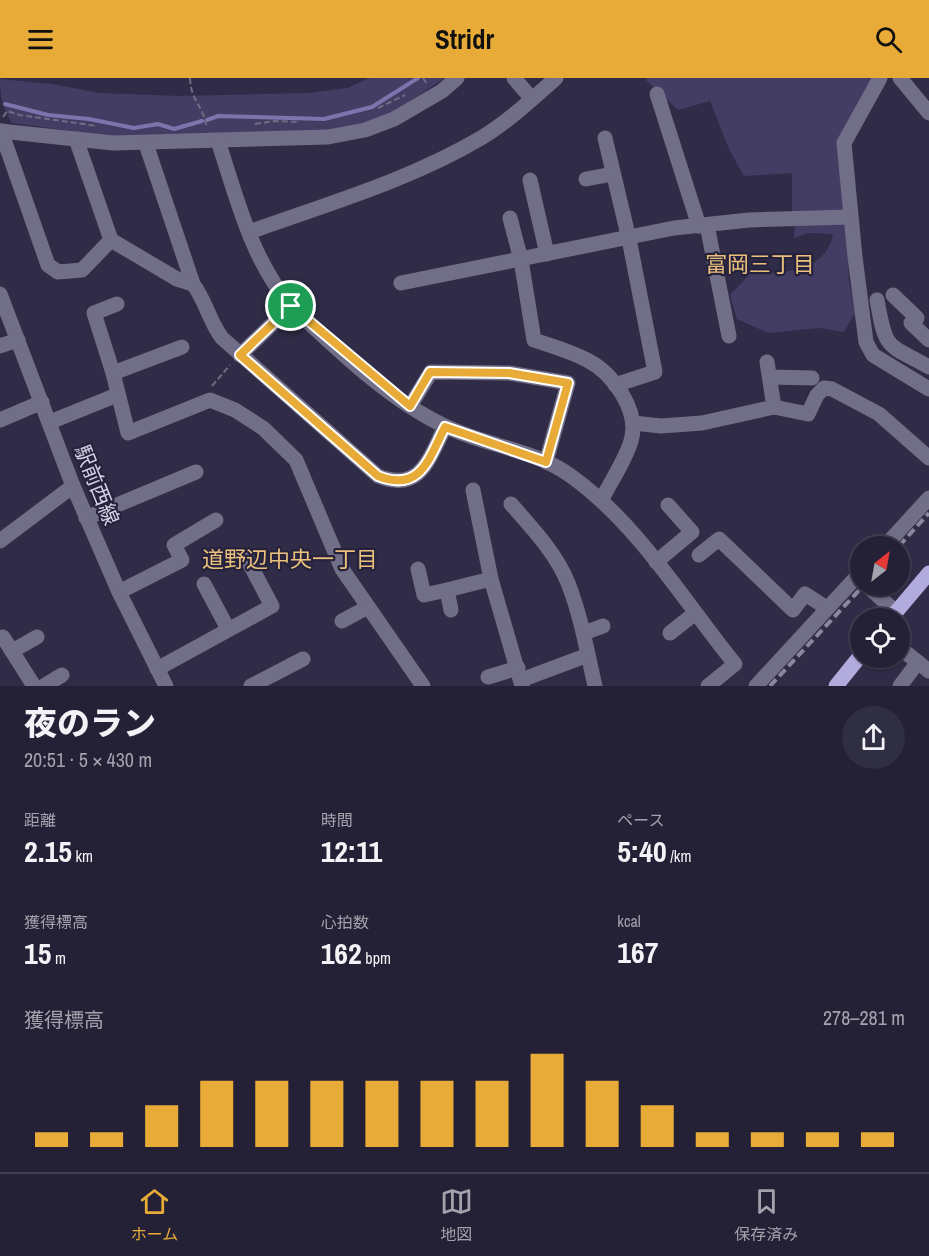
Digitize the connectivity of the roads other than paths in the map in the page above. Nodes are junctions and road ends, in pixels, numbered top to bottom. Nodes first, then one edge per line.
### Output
1 (458, 78) edge
2 (514, 78) edge
3 (556, 78) edge
4 (880, 78) edge
5 (900, 78) edge
6 (657, 94) dead end
7 (532, 99) junction
8 (928, 109) edge
9 (0, 126) edge
10 (605, 138) dead end
11 (76, 139) junction
12 (218, 141) junction
13 (146, 144) junction
14 (613, 174) junction
15 (586, 179) dead end
16 (530, 180) dead end
17 (850, 217) junction
18 (510, 218) dead end
19 (703, 225) junction
20 (249, 232) junction
21 (629, 238) junction
22 (111, 240) junction
23 (547, 254) junction
24 (521, 260) junction
25 (401, 283) dead end
26 (193, 284) junction
27 (0, 294) edge
28 (893, 294) dead end
29 (878, 300) dead end
30 (117, 304) dead end
31 (291, 306) junction
32 (729, 336) dead end
33 (18, 340) junction
34 (929, 340) edge
35 (0, 346) edge
36 (182, 347) dead end
37 (240, 355) junction
38 (929, 367) edge
39 (113, 373) junction
40 (812, 378) dead end
41 (927, 383) edge
42 (615, 385) junction
43 (117, 395) junction
44 (42, 402) junction
45 (410, 406) junction
46 (774, 407) junction
47 (0, 420) edge
48 (50, 422) junction
49 (633, 423) junction
50 (445, 427) junction
51 (929, 458) edge
52 (546, 462) junction
53 (196, 472) dead end
54 (73, 486) junction
55 (473, 490) dead end
56 (929, 498) edge
57 (602, 499) junction
58 (511, 504) dead end
59 (668, 505) dead end
60 (86, 518) junction
61 (216, 520) dead end
62 (894, 536) edge
63 (0, 541) edge
64 (699, 555) dead end
65 (246, 557) dead end
66 (656, 562) junction
67 (418, 569) dead end
68 (929, 573) edge
69 (491, 579) junction
70 (204, 584) dead end
71 (850, 588) edge
72 (447, 590) junction
73 (119, 592) junction
74 (877, 596) edge
75 (366, 608) junction
76 (828, 608) junction
77 (888, 608) edge
78 (900, 608) edge
79 (451, 610) dead end
80 (694, 614) junction
81 (342, 621) dead end
82 (603, 626) dead end
83 (228, 629) junction
84 (584, 633) junction
85 (670, 633) dead end
86 (3, 637) dead end
87 (38, 637) dead end
88 (12, 651) junction
89 (588, 655) junction
90 (910, 656) edge
91 (303, 658) dead end
92 (924, 666) edge
93 (851, 668) edge
94 (157, 669) junction
95 (62, 675) dead end
96 (488, 677) dead end
97 (520, 678) edge
98 (34, 686) edge
99 (44, 686) edge
100 (166, 686) edge
101 (251, 686) edge
102 (423, 686) edge
103 (596, 686) edge
104 (708, 686) edge
105 (756, 686) edge
106 (836, 686) edge
107 (900, 686) edge

1 - 12 street
2 - 7 street
3 - 7 street
4 - 17 street
5 - 8 street
6 - 19 street
7 - 20 street
9 - 11 street
9 - 22 street
10 - 14 street
11 - 13 street
11 - 22 street
12 - 13 street
12 - 20 street
13 - 26 street
14 - 15 street
14 - 21 street
16 - 23 street
17 - 19 street
17 - 41 street
18 - 24 street
19 - 21 street
19 - 32 street
20 - 31 street
21 - 23 street
21 - 42 street
22 - 26 street
23 - 24 street
24 - 25 street
24 - 42 street
26 - 37 street
27 - 33 street, 駅前西線
28 - 34 street
29 - 38 street
30 - 39 street
31 - 37 street
31 - 45 street
33 - 35 street
33 - 44 street, 駅前西線
36 - 39 street
37 - 50 street
39 - 43 street
40 - 46 street
42 - 49 street
43 - 48 street
43 - 75 street
44 - 47 street
44 - 48 street, 駅前西線
45 - 50 street
45 - 52 street
46 - 49 street
46 - 51 street
48 - 54 street, 駅前西線
49 - 57 street
50 - 52 street
52 - 57 street
53 - 60 street
54 - 60 street, 駅前西線
54 - 63 street
55 - 69 street
56 - 62 street
57 - 66 street
58 - 84 street
59 - 66 street
60 - 73 street, 駅前西線
61 - 73 street
64 - 76 street
65 - 83 street
66 - 80 street
67 - 72 street
68 - 78 main road
69 - 72 street
69 - 97 street
70 - 83 street
71 - 76 street
72 - 79 street
73 - 94 street, 駅前西線
74 - 77 street
75 - 81 street
75 - 102 street
76 - 105 street
80 - 85 street
80 - 104 street
82 - 84 street
83 - 94 street
84 - 89 street
86 - 88 street
87 - 88 street
88 - 98 street
89 - 97 street
89 - 103 street
90 - 92 street
91 - 101 street
92 - 107 street
93 - 106 main road
94 - 100 street, 駅前西線
95 - 99 street
96 - 97 street

